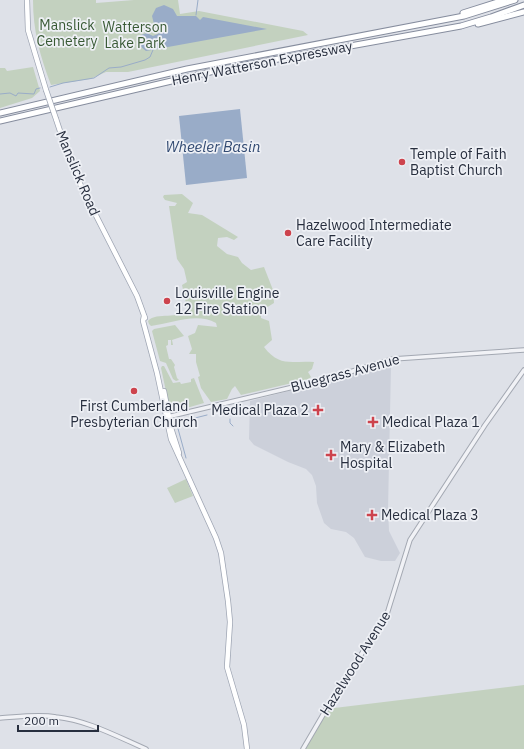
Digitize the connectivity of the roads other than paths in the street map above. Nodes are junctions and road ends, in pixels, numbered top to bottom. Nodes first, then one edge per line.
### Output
1 (26, 0) edge
2 (504, 0) edge
3 (515, 0) edge
4 (524, 5) edge
5 (524, 12) edge
6 (452, 18) junction
7 (461, 26) junction
8 (0, 113) edge
9 (0, 120) edge
10 (524, 350) edge
11 (524, 370) edge
12 (167, 417) junction
13 (0, 718) edge
14 (242, 720) junction
15 (146, 749) edge
16 (244, 749) edge
17 (247, 749) edge
18 (303, 749) edge

1 - 12 main road, Manslick Road, bridge
2 - 6 highway
3 - 6 highway, Henry Watterson Expressway
4 - 7 highway, Henry Watterson Expressway
5 - 7 highway
6 - 8 highway, Henry Watterson Expressway
7 - 9 highway, Henry Watterson Expressway
10 - 12 street, Bluegrass Avenue
11 - 18 street, Hazelwood Avenue
12 - 14 main road, Manslick Road
13 - 15 street
14 - 16 main road, Manslick Road
14 - 17 main road, Manslick Road

